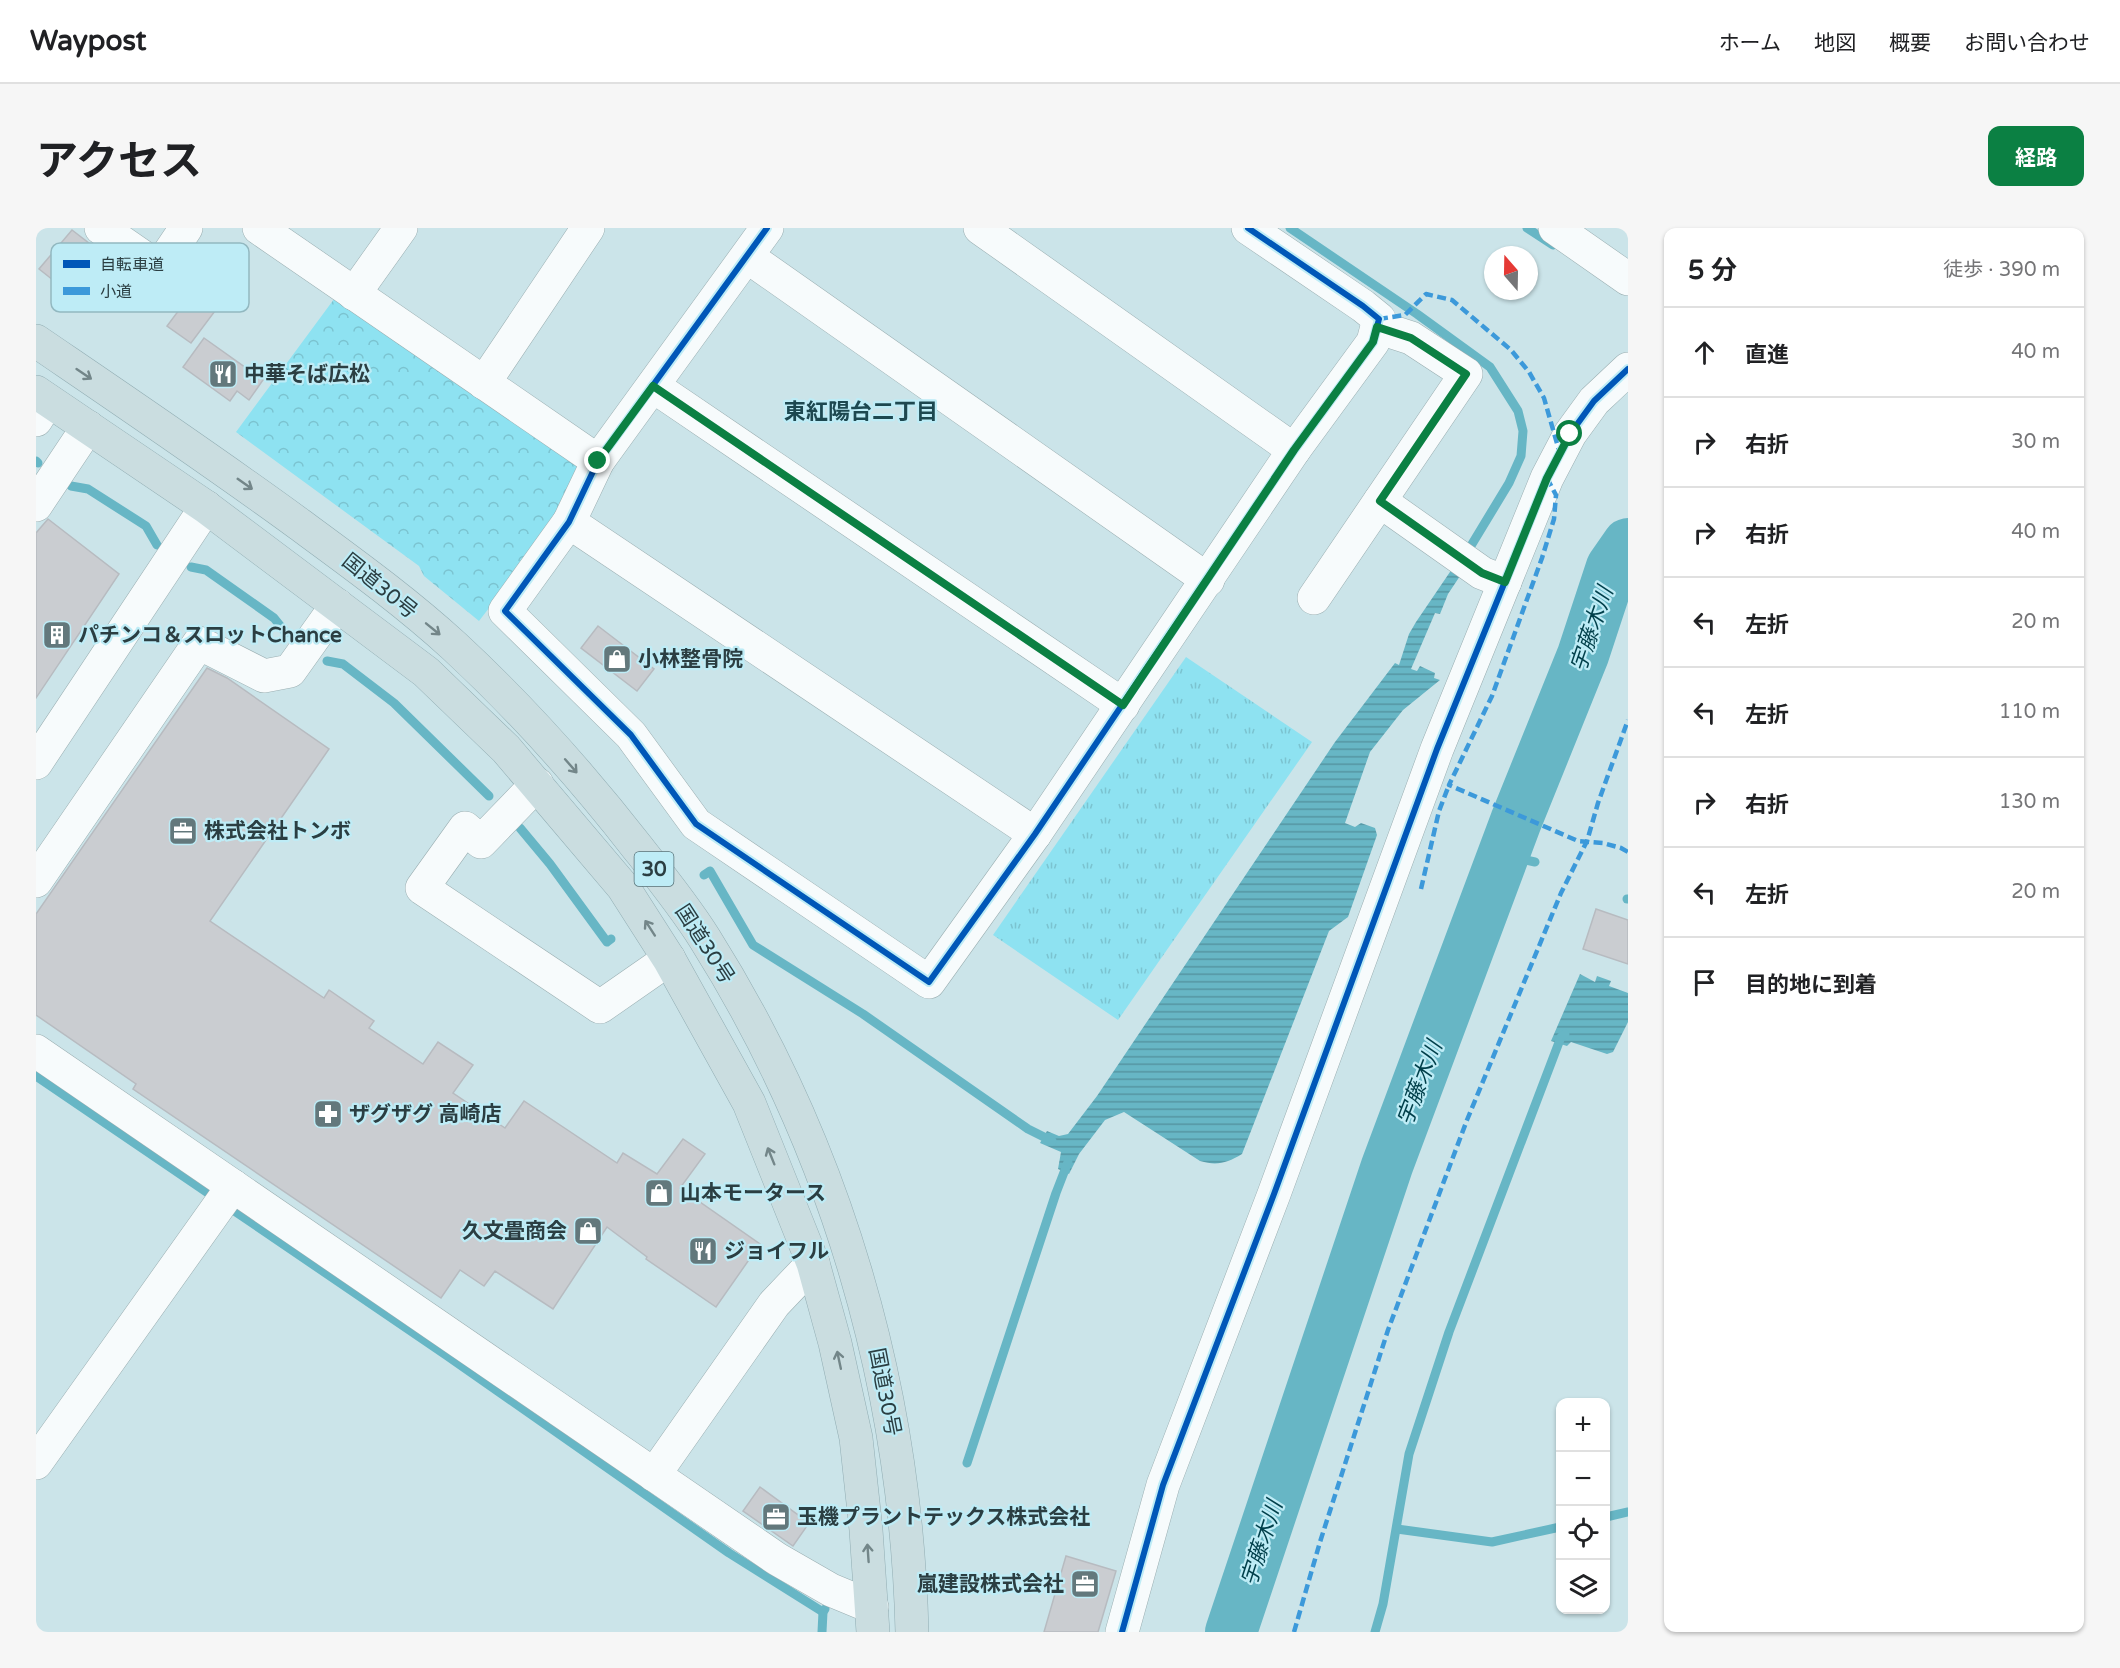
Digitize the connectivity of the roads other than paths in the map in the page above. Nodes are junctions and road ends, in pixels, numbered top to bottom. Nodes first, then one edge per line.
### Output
1 (100, 228) edge
2 (186, 228) edge
3 (258, 228) edge
4 (401, 228) edge
5 (588, 228) edge
6 (767, 228) edge
7 (980, 228) edge
8 (1248, 228) edge
9 (1555, 228) edge
10 (122, 243) edge
11 (176, 243) edge
12 (748, 257) junction
13 (1628, 279) edge
14 (354, 294) junction
15 (1377, 327) junction
16 (36, 341) edge
17 (1628, 369) edge
18 (484, 383) junction
19 (653, 386) junction
20 (40, 404) edge
21 (88, 427) junction
22 (1294, 450) junction
23 (598, 461) junction
24 (1380, 501) junction
25 (36, 505) edge
26 (206, 507) junction
27 (569, 522) junction
28 (1208, 580) junction
29 (1505, 582) junction
30 (1314, 598) dead end
31 (337, 605) junction
32 (1123, 705) junction
33 (36, 763) edge
34 (537, 784) junction
35 (1035, 834) junction
36 (36, 881) edge
37 (669, 959) junction
38 (36, 1051) edge
39 (232, 1186) junction
40 (813, 1263) junction
41 (36, 1463) edge
42 (654, 1475) junction
43 (873, 1619) edge
44 (912, 1632) edge
45 (1122, 1632) edge

1 - 10 street
2 - 11 street
3 - 14 street
4 - 14 street
5 - 18 street
6 - 12 street
7 - 22 street
8 - 15 street
9 - 13 street
12 - 19 street
12 - 28 street
14 - 18 street
15 - 22 street
15 - 24 street
16 -> 44 highway, 国道30号 / 30
17 - 29 street
18 - 23 street
19 - 23 street
19 - 32 street
20 - 21 highway, 国道30号 / 30
21 - 25 street
21 - 26 highway, 国道30号 / 30
22 - 28 street
23 - 27 street
24 - 29 street
24 - 30 street
26 - 31 highway, 国道30号 / 30
26 - 33 street
27 - 35 street
27 - 35 street
28 - 32 street
29 - 45 street
31 - 34 highway, 国道30号 / 30
31 - 36 street
32 - 35 street
37 -> 34 highway, 国道30号 / 30
34 - 37 street
40 -> 37 highway, 国道30号 / 30
38 - 39 street
39 - 41 street
39 - 42 street
40 - 42 street
43 -> 40 highway, 国道30号 / 30
42 - 43 street

